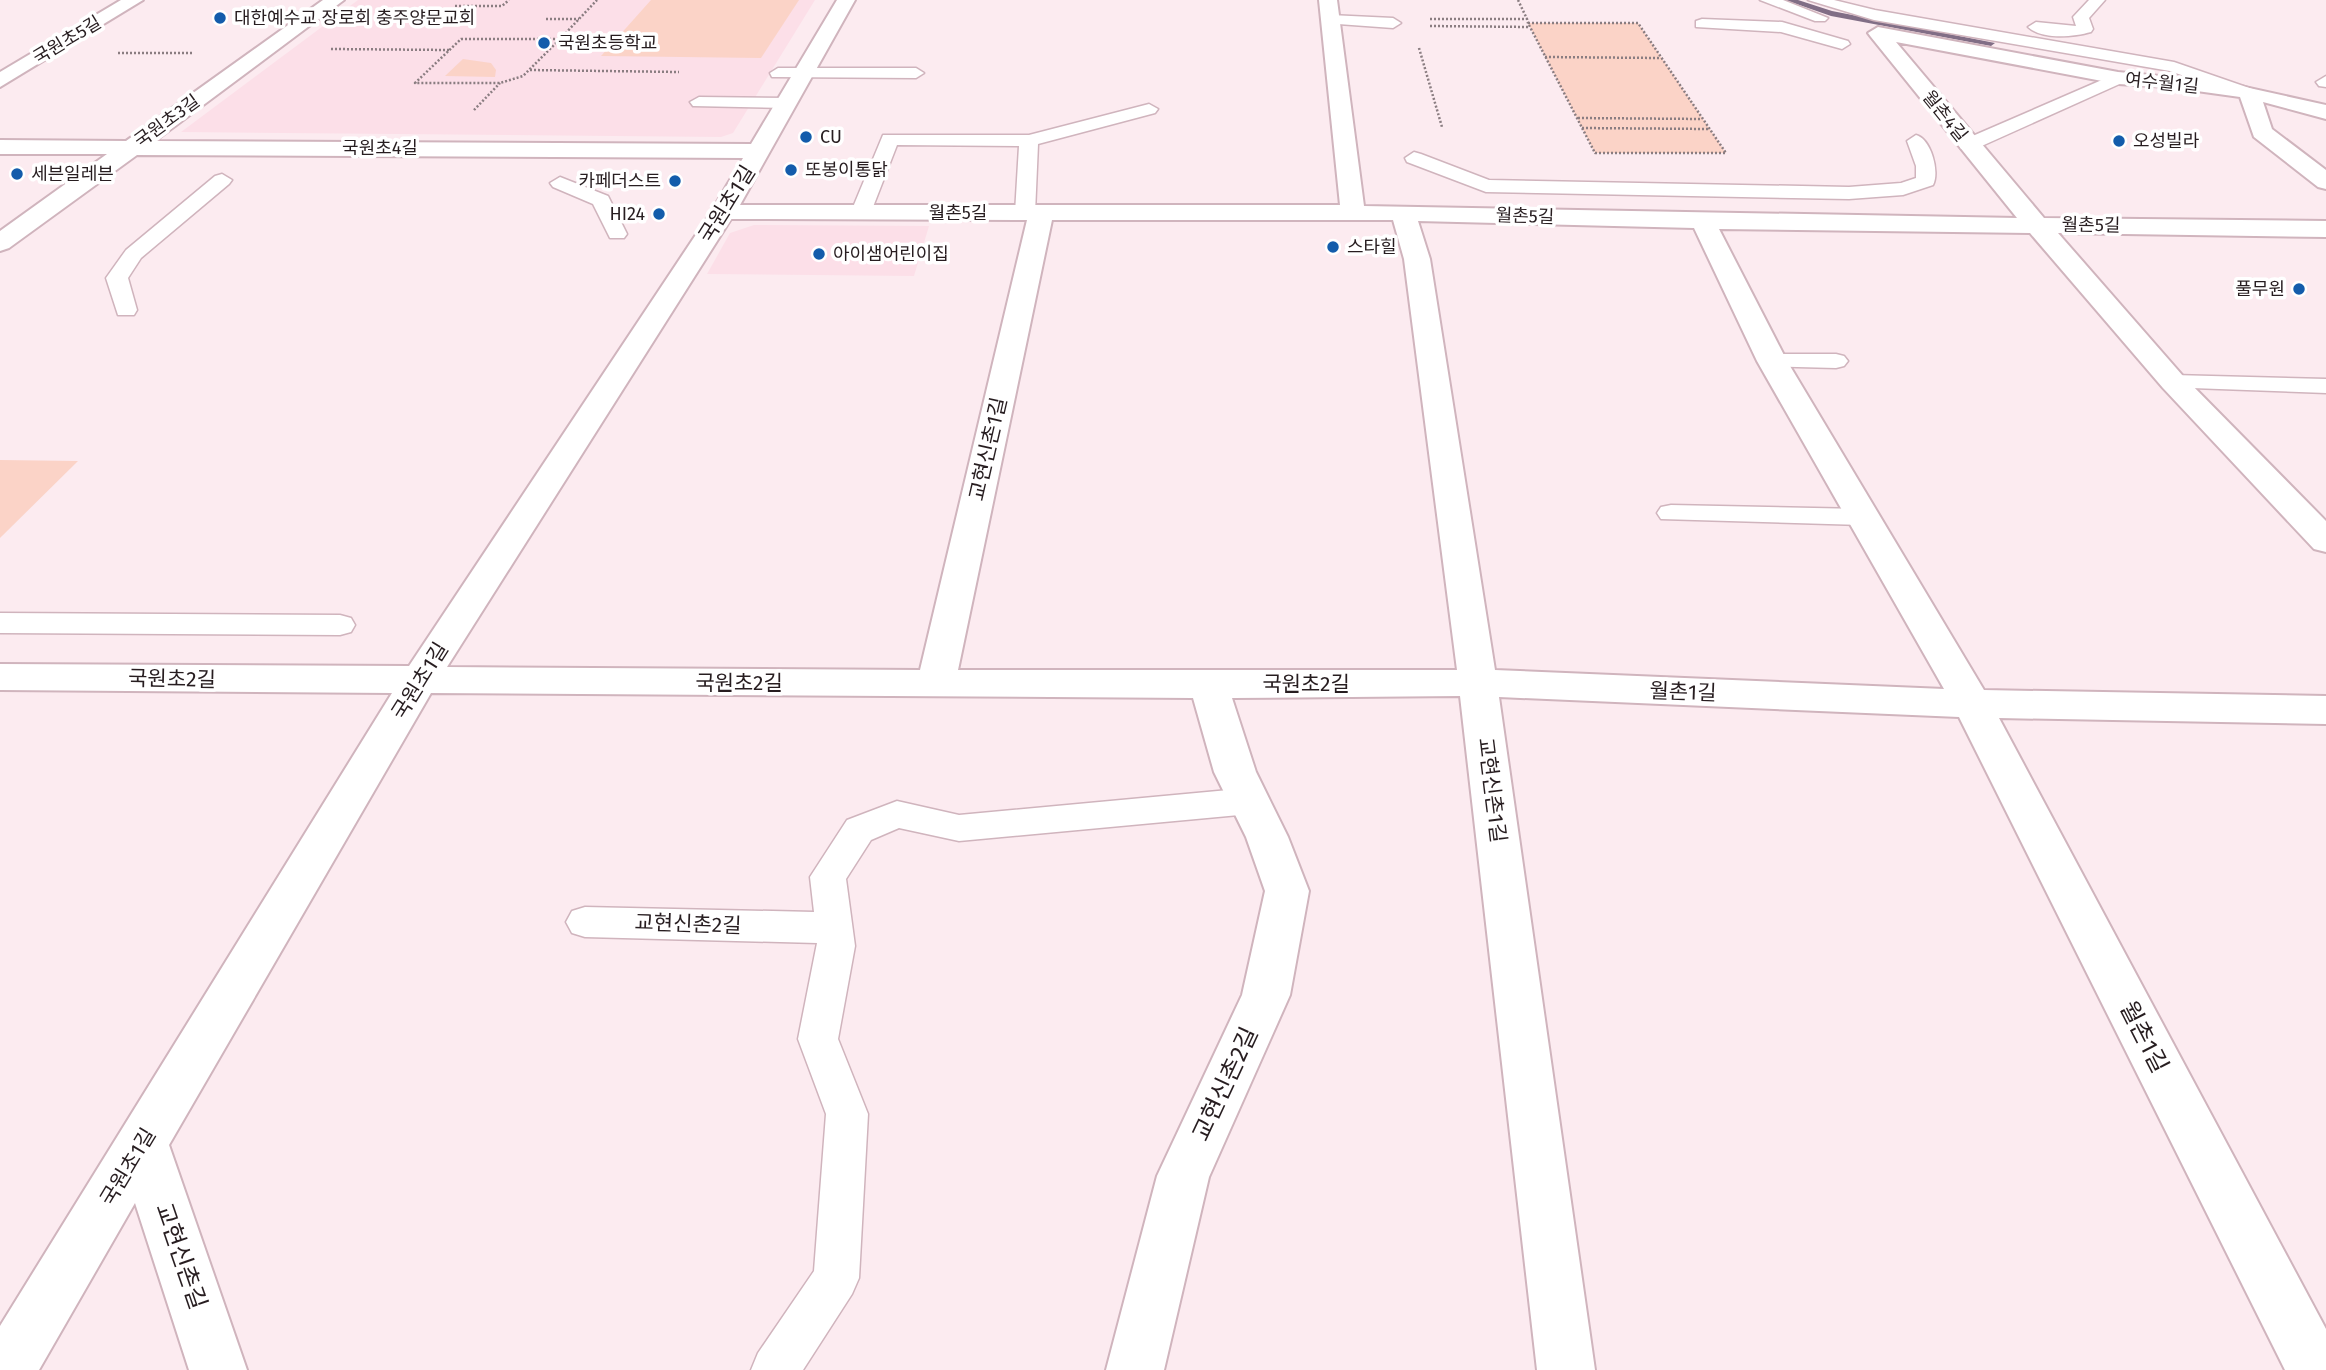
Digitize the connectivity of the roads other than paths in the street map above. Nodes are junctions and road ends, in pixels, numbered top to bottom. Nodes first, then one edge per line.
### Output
1 (134, 0) edge
2 (335, 0) edge
3 (846, 0) edge
4 (1768, 0) edge
5 (1816, 0) edge
6 (2097, 0) edge
7 (1329, 10) edge
8 (1832, 22) dead end
9 (1393, 23) dead end
10 (1702, 23) dead end
11 (2019, 25) dead end
12 (1855, 27) dead end
13 (1878, 33) junction
14 (1842, 44) dead end
15 (916, 73) dead end
16 (2118, 78) junction
17 (0, 81) edge
18 (790, 83) junction
19 (2249, 94) junction
20 (699, 102) dead end
21 (1149, 109) dead end
22 (2326, 112) edge
23 (1029, 141) junction
24 (1916, 141) dead end
25 (1968, 145) junction
26 (0, 147) edge
27 (131, 148) junction
28 (759, 151) junction
29 (1414, 158) dead end
30 (222, 180) dead end
31 (2326, 182) edge
32 (560, 183) dead end
33 (1675, 190) junction
34 (723, 212) junction
35 (861, 212) junction
36 (1353, 213) junction
37 (1403, 213) junction
38 (1033, 214) junction
39 (1703, 221) junction
40 (2036, 225) junction
41 (2326, 229) edge
42 (617, 234) dead end
43 (0, 243) edge
44 (127, 310) dead end
45 (1772, 361) junction
46 (1836, 361) dead end
47 (2173, 383) junction
48 (2326, 386) edge
49 (1671, 513) dead end
50 (1862, 517) junction
51 (2326, 541) edge
52 (0, 623) edge
53 (340, 625) dead end
54 (0, 677) edge
55 (418, 682) junction
56 (1478, 683) junction
57 (936, 684) junction
58 (1208, 685) junction
59 (1972, 704) junction
60 (2326, 710) edge
61 (1250, 801) junction
62 (584, 922) dead end
63 (833, 928) junction
64 (142, 1142) junction
65 (6, 1370) edge
66 (218, 1370) edge
67 (775, 1370) edge
68 (1135, 1370) edge
69 (1566, 1370) edge
70 (2316, 1370) edge

1 - 17 street, 국원초5길
2 - 27 street, 국원초3길
3 - 18 street, 국원초1길
4 - 8 lane
5 - 19 lane
6 - 11 lane
7 - 9 lane
7 - 36 street
10 - 14 lane
12 - 13 lane
13 - 16 street
13 - 25 street, 월촌4길
15 - 18 lane
16 - 19 street, 여수월1길
16 - 25 lane, 여수월1길
18 - 20 lane
18 - 28 street, 국원초1길
19 - 22 street, 여수월1길
19 - 31 street
21 - 23 lane
23 - 35 lane
23 - 38 lane
24 - 33 lane
25 - 40 street, 월촌4길
26 - 27 street, 국원초4길
27 - 28 street, 국원초4길
27 - 43 street, 국원초3길
28 - 34 street, 국원초1길
29 - 33 lane
30 - 44 lane
32 - 42 lane
33 - 39 lane
34 - 35 street, 월촌5길
34 - 55 street, 국원초1길
35 - 38 street, 월촌5길
36 - 37 street, 월촌5길
36 - 38 street, 월촌5길
37 - 39 street, 월촌5길
37 - 56 street, 교현신촌1길
38 - 57 street, 교현신촌1길
39 - 40 street, 월촌5길
39 - 45 street, 월촌1길
40 - 41 street, 월촌5길
40 - 47 street, 월촌4길
45 - 46 lane
45 - 50 street, 월촌1길
47 - 48 lane
47 - 51 street, 월촌4길
49 - 50 lane
50 - 59 street, 월촌1길
52 - 53 lane
54 - 55 street, 국원초2길
55 - 57 street, 국원초2길
55 - 64 street, 국원초1길
56 - 58 street, 국원초2길
56 - 59 street, 월촌1길
56 - 69 street, 교현신촌1길
57 - 58 street, 국원초2길
58 - 61 street, 교현신촌2길
59 - 60 street, 월촌1길
59 - 70 street, 월촌1길
61 - 63 lane
61 - 68 street, 교현신촌2길
62 - 63 lane, 교현신촌2길
63 - 67 lane
64 - 65 street, 국원초1길
64 - 66 street, 교현신촌길

